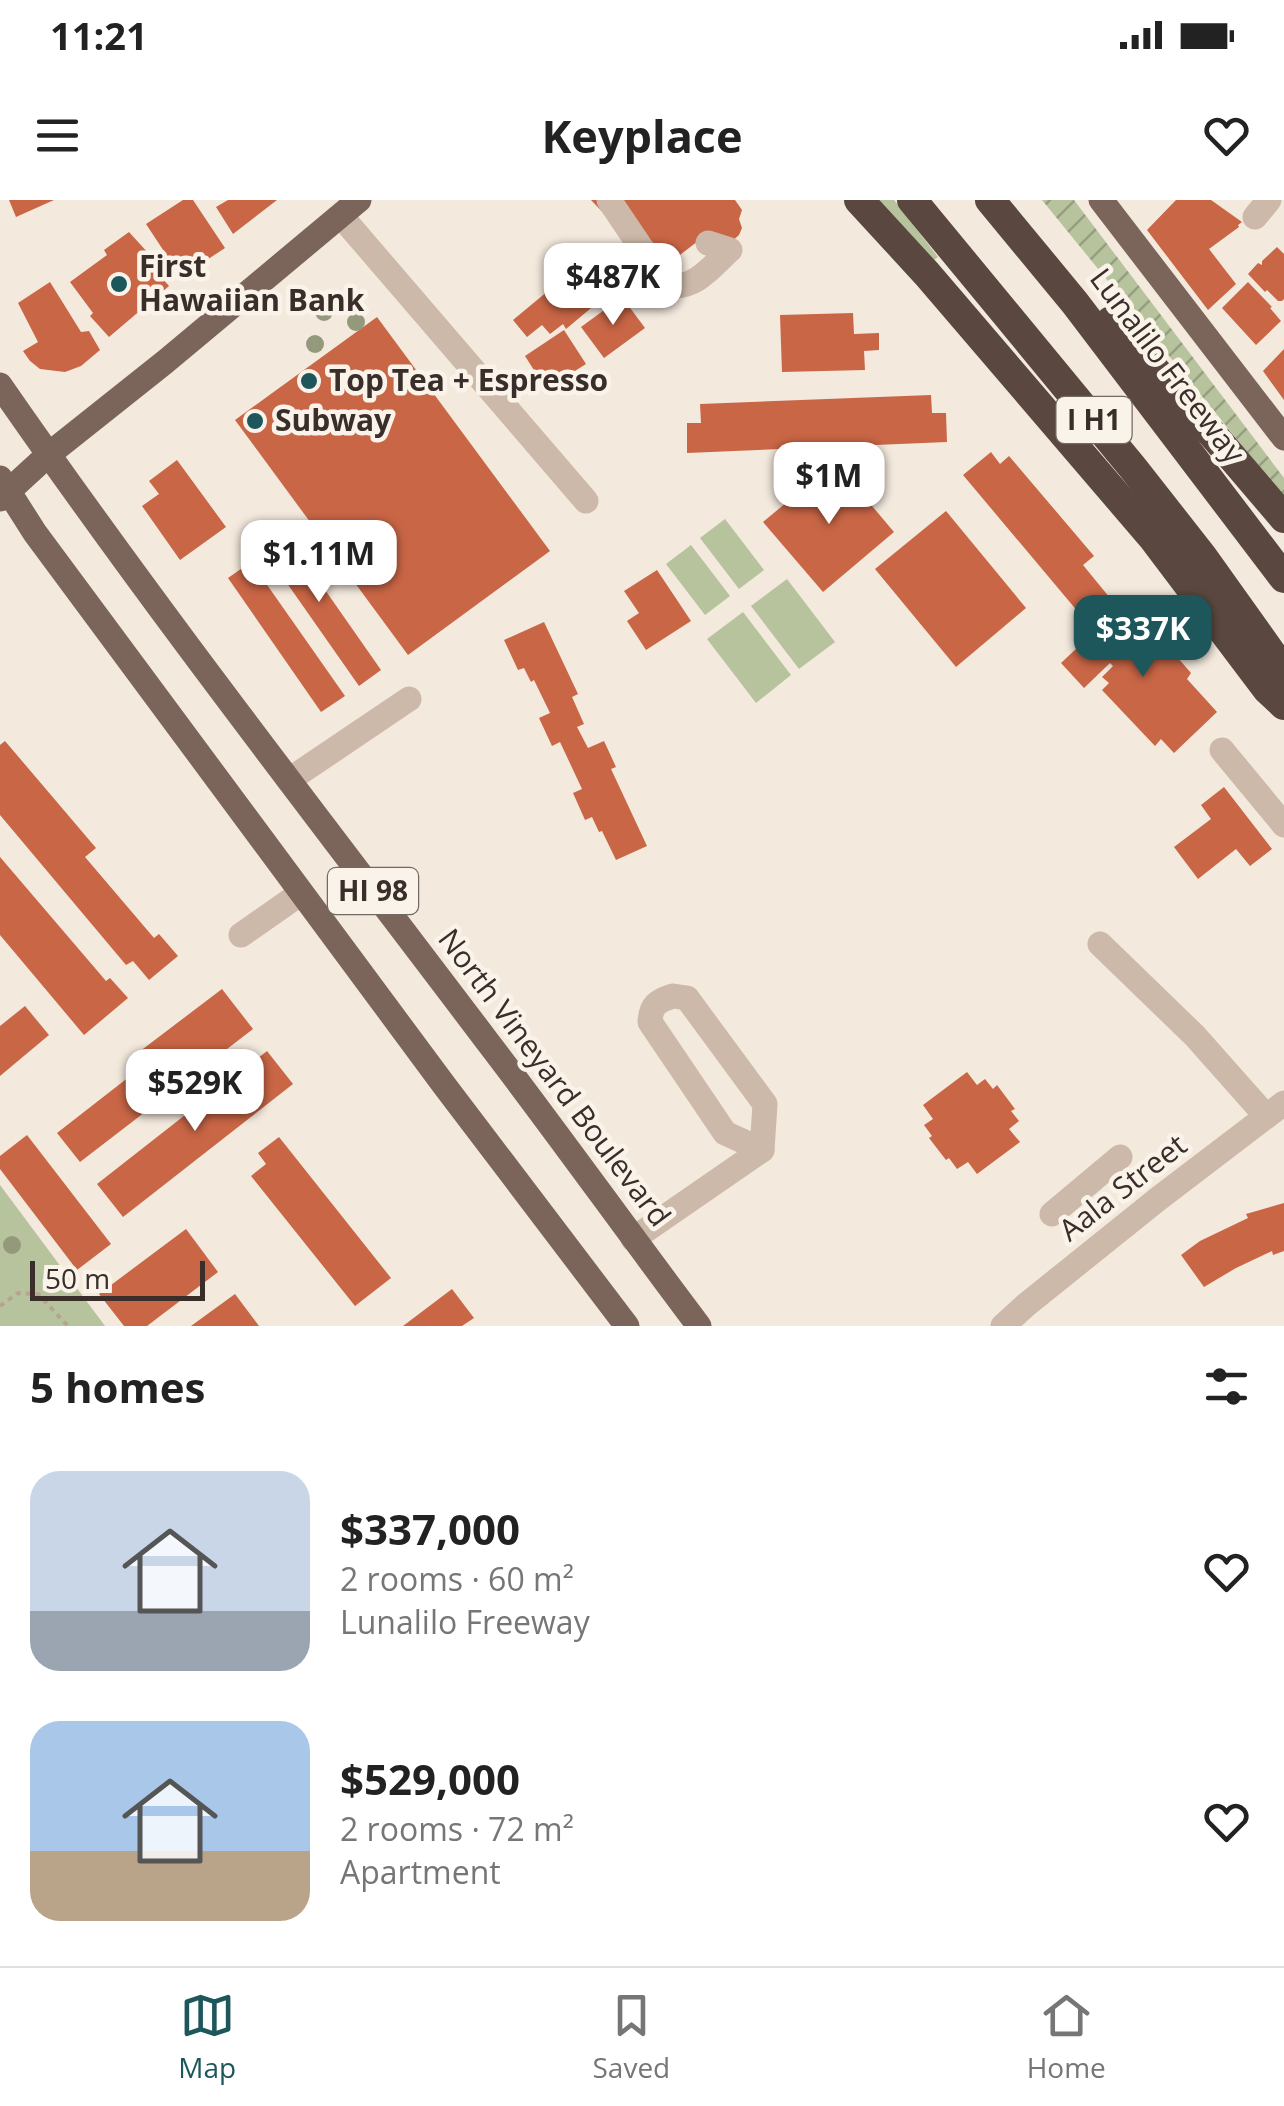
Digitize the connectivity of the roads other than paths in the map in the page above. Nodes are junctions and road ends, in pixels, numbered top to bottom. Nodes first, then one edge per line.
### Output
1 (610, 200) edge
2 (859, 200) edge
3 (912, 200) edge
4 (990, 200) edge
5 (1002, 200) edge
6 (1101, 200) edge
7 (350, 208) edge
8 (708, 243) dead end
9 (0, 386) edge
10 (1284, 438) edge
11 (48, 455) junction
12 (3, 490) edge
13 (586, 500) dead end
14 (1284, 518) edge
15 (1284, 578) edge
16 (1284, 671) edge
17 (408, 699) dead end
18 (1284, 705) edge
19 (1222, 750) dead end
20 (289, 780) junction
21 (1284, 825) edge
22 (302, 894) junction
23 (242, 936) dead end
24 (1100, 944) dead end
25 (1275, 1110) edge
26 (762, 1150) junction
27 (1120, 1157) dead end
28 (1052, 1214) dead end
29 (633, 1239) junction
30 (627, 1326) edge
31 (699, 1326) edge
32 (1003, 1326) edge

1 - 8 street
2 - 18 highway
3 - 16 highway, I H1
4 - 15 highway, Lunalilo Freeway / I H1
5 - 14 highway
6 - 10 main road
7 - 11 main road
7 - 13 street
9 - 11 main road, North Vineyard Boulevard / HI 98
11 - 12 main road
11 - 20 main road, North Vineyard Boulevard / HI 98
12 - 22 main road, HI 98
17 - 20 street
19 - 21 street
20 - 29 main road, North Vineyard Boulevard / HI 98
22 - 23 street
22 - 30 main road, HI 98
24 - 25 street
25 - 32 street, Aala Street
26 - 26 street
26 - 29 street
27 - 28 street
29 - 31 main road, North Vineyard Boulevard / HI 98

